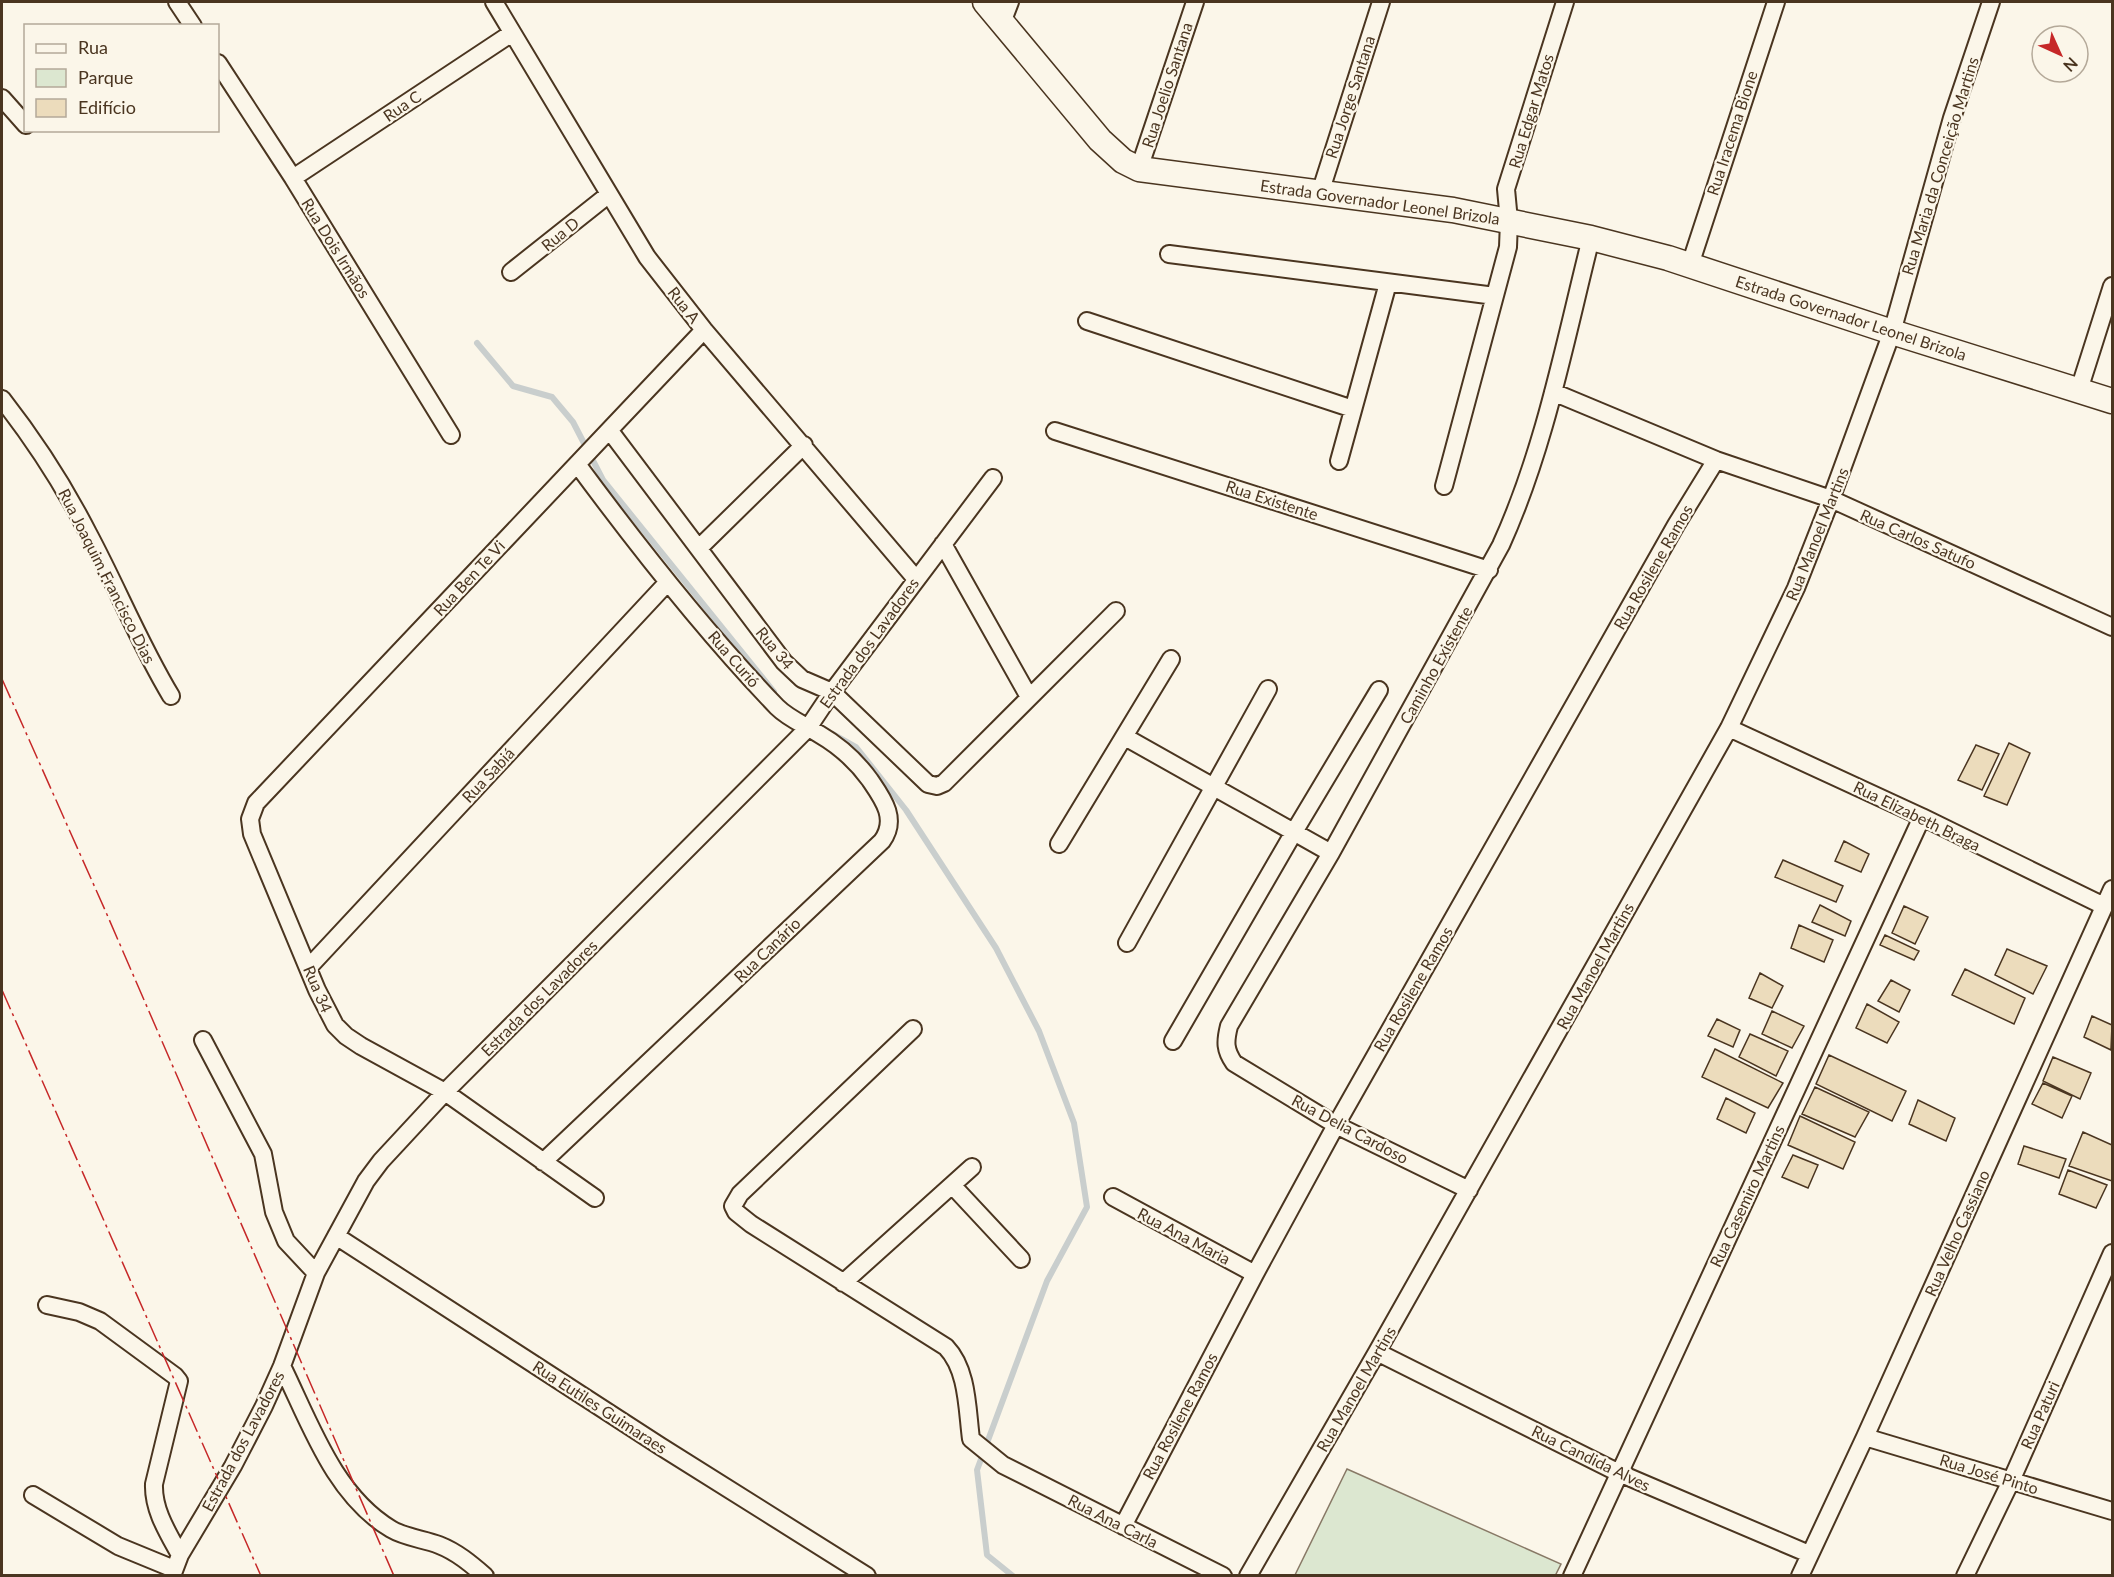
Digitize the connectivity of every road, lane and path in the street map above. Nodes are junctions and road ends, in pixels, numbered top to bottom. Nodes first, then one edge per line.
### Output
1 (177, 2) edge
2 (494, 2) edge
3 (984, 2) edge
4 (1195, 2) edge
5 (1381, 2) edge
6 (1565, 2) edge
7 (1776, 2) edge
8 (1991, 2) edge
9 (1006, 12) edge
10 (192, 24) edge
11 (512, 33) junction
12 (219, 65) edge
13 (2, 98) edge
14 (24, 123) edge
15 (1139, 169) junction
16 (292, 178) junction
17 (1320, 193) junction
18 (608, 195) junction
19 (1509, 221) junction
20 (1590, 238) junction
21 (1168, 254) dead end
22 (1690, 265) junction
23 (511, 272) dead end
24 (1388, 284) junction
25 (2112, 286) edge
26 (1495, 296) junction
27 (1087, 321) dead end
28 (704, 330) junction
29 (1892, 332) junction
30 (2079, 390) junction
31 (1553, 392) junction
32 (2, 399) edge
33 (2112, 401) edge
34 (1353, 409) junction
35 (1055, 431) dead end
36 (451, 435) dead end
37 (606, 435) junction
38 (804, 445) junction
39 (1716, 460) junction
40 (580, 461) junction
41 (1339, 461) dead end
42 (993, 478) dead end
43 (1444, 486) dead end
44 (1831, 499) junction
45 (943, 544) junction
46 (699, 548) junction
47 (1489, 570) junction
48 (916, 579) junction
49 (667, 583) junction
50 (1116, 610) dead end
51 (2112, 627) edge
52 (1171, 659) dead end
53 (1268, 689) dead end
54 (1379, 690) dead end
55 (171, 696) dead end
56 (1029, 696) junction
57 (828, 697) junction
58 (809, 725) junction
59 (1729, 728) junction
60 (1125, 737) junction
61 (1213, 787) junction
62 (1922, 817) junction
63 (1294, 832) junction
64 (252, 834) joint
65 (1059, 844) dead end
66 (1331, 853) junction
67 (2112, 889) edge
68 (2104, 906) junction
69 (1127, 943) dead end
70 (309, 967) junction
71 (913, 1029) dead end
72 (203, 1040) dead end
73 (1173, 1041) dead end
74 (1234, 1063) joint
75 (445, 1092) junction
76 (1336, 1125) junction
77 (543, 1162) junction
78 (972, 1167) dead end
79 (952, 1185) junction
80 (1469, 1190) junction
81 (1113, 1197) dead end
82 (595, 1198) dead end
83 (336, 1236) junction
84 (2112, 1253) edge
85 (1021, 1259) dead end
86 (316, 1273) junction
87 (1255, 1274) junction
88 (843, 1282) junction
89 (47, 1305) dead end
90 (1377, 1352) junction
91 (282, 1366) junction
92 (1866, 1437) junction
93 (1619, 1473) junction
94 (2011, 1481) junction
95 (33, 1495) dead end
96 (2112, 1511) edge
97 (1123, 1526) junction
98 (1809, 1554) junction
99 (175, 1566) edge
100 (485, 1575) edge
101 (867, 1575) edge
102 (1223, 1575) edge
103 (1248, 1575) edge
104 (1572, 1575) edge
105 (1800, 1575) edge
106 (1965, 1575) edge

1 - 10 street
2 - 11 street, Rua A
3 - 9 main road, Estrada Governador Leonel Brizola
4 - 15 street, Rua Joelio Santana
5 - 17 street, Rua Jorge Santana
6 - 19 street, Rua Edgar Matos
7 - 22 street, Rua Iracema Bione
8 - 29 street, Rua Maria da Conceição Martins
9 - 15 main road, Estrada Governador Leonel Brizola
11 - 16 street, Rua C
11 - 18 street, Rua A
12 - 16 street, Rua Dois Irmãos
13 - 14 street
15 - 17 main road, Estrada Governador Leonel Brizola
16 - 36 street, Rua Dois Irmãos
17 - 19 main road, Estrada Governador Leonel Brizola
18 - 23 street, Rua D
18 - 28 street, Rua A
19 - 20 main road, Estrada Governador Leonel Brizola
19 - 26 street, Rua Edgar Matos
20 - 22 main road, Estrada Governador Leonel Brizola
20 - 31 street, Caminho Existente
21 - 24 street
22 - 29 main road, Estrada Governador Leonel Brizola
24 - 26 street
24 - 34 street
25 - 30 street
26 - 43 street, Rua Edgar Matos
27 - 34 street
28 - 37 street, Rua Ben Te Vi
28 - 38 street, Rua A
29 - 30 main road, Estrada Governador Leonel Brizola
29 - 44 street, Rua Manoel Martins
30 - 33 main road, Estrada Governador Leonel Brizola
31 - 39 street, Rua Carlos Satufo
31 - 47 street, Caminho Existente
32 - 55 street, Rua Joaquim Francisco Dias
34 - 41 street
35 - 47 street, Rua Existente
37 - 40 street, Rua Ben Te Vi
37 - 46 street, Rua 34
38 - 46 street
38 - 48 street, Rua A
39 - 44 street, Rua Carlos Satufo
39 - 76 street, Rua Rosilene Ramos
40 - 49 street
40 - 64 street, Rua Ben Te Vi
42 - 45 street, Estrada dos Lavadores
44 - 51 street, Rua Carlos Satufo
44 - 59 street, Rua Manoel Martins
45 - 48 street, Estrada dos Lavadores
45 - 56 street
46 - 57 street, Rua 34
47 - 66 street, Caminho Existente
48 - 57 street, Estrada dos Lavadores
49 - 58 street, Rua Curió
49 - 70 street, Rua Sabiá
50 - 56 street, Rua 34
52 - 60 street
53 - 61 street
54 - 63 street
56 - 57 street, Rua 34
57 - 58 street, Estrada dos Lavadores
58 - 75 street, Estrada dos Lavadores
58 - 77 street, Rua Canário
59 - 62 street, Rua Elizabeth Braga
59 - 80 street, Rua Manoel Martins
60 - 61 street
60 - 65 street
61 - 63 street
61 - 69 street
62 - 68 street, Rua Elizabeth Braga
62 - 93 street, Rua Casemiro Martins
63 - 66 street
63 - 73 street
64 - 70 street, Rua 34
66 - 74 street, Caminho Existente
67 - 68 street, Rua Velho Cassiano
68 - 92 street, Rua Velho Cassiano
70 - 75 street, Rua 34
71 - 88 street, Rua Ana Carla
72 - 86 street
74 - 76 street, Rua Delia Cardoso
75 - 77 street
75 - 83 street, Estrada dos Lavadores
76 - 80 street, Rua Delia Cardoso
76 - 87 street, Rua Rosilene Ramos
77 - 82 street
78 - 79 street
79 - 85 street
79 - 88 street
80 - 90 street, Rua Manoel Martins
81 - 87 street, Rua Ana Maria
83 - 86 street, Estrada dos Lavadores
83 - 101 street, Rua Eutiles Guimaraes
84 - 94 street, Rua Paturi
86 - 91 street, Estrada dos Lavadores
87 - 97 street, Rua Rosilene Ramos
88 - 97 street, Rua Ana Carla
89 - 99 street
90 - 93 street, Rua Candida Alves
90 - 103 street, Rua Manoel Martins
91 - 99 street, Estrada dos Lavadores
91 - 100 street
92 - 94 street, Rua José Pinto
92 - 98 street, Rua Velho Cassiano
93 - 98 street, Rua Candida Alves
93 - 104 street, Rua Casemiro Martins
94 - 96 street, Rua José Pinto
94 - 106 street, Rua Paturi
95 - 99 street
97 - 102 street, Rua Ana Carla
98 - 105 street, Rua Velho Cassiano

